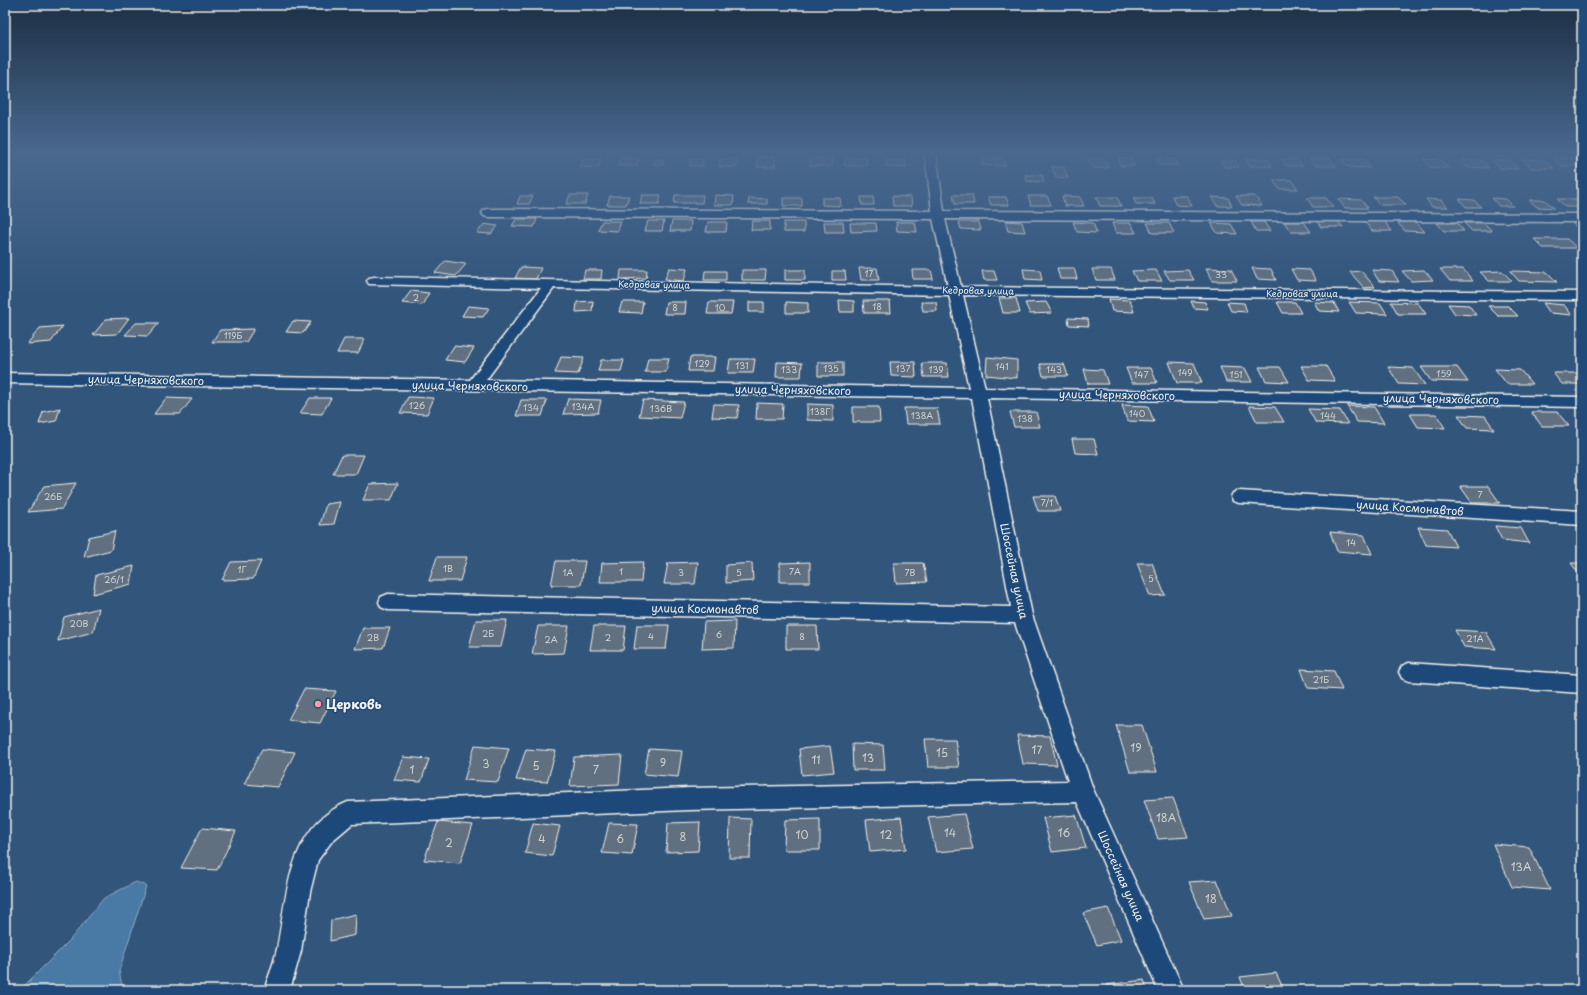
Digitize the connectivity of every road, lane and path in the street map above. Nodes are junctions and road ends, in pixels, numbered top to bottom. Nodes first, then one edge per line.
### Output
1 (936, 200) edge
2 (488, 213) dead end
3 (938, 215) junction
4 (1582, 218) edge
5 (374, 280) dead end
6 (551, 283) junction
7 (955, 291) junction
8 (1582, 296) edge
9 (5, 378) edge
10 (474, 386) junction
11 (978, 392) junction
12 (1582, 402) edge
13 (1239, 497) dead end
14 (1582, 518) edge
15 (388, 602) dead end
16 (1022, 616) junction
17 (1409, 672) dead end
18 (1582, 684) edge
19 (1083, 791) junction
20 (278, 990) edge
21 (1171, 990) edge

1 - 3 street, Шоссейная улица
2 - 3 street
3 - 4 street
3 - 7 street, Шоссейная улица
5 - 6 street, Кедровая улица
6 - 7 street, Кедровая улица
6 - 10 street
7 - 8 street, Кедровая улица
7 - 11 street, Шоссейная улица
9 - 10 street, улица Черняховского
10 - 11 street, улица Черняховского
11 - 12 street, улица Черняховского
11 - 16 street, Шоссейная улица
13 - 14 street, улица Космонавтов
15 - 16 street, улица Космонавтов
16 - 19 street, Шоссейная улица
17 - 18 street
19 - 20 street
19 - 21 street, Шоссейная улица

